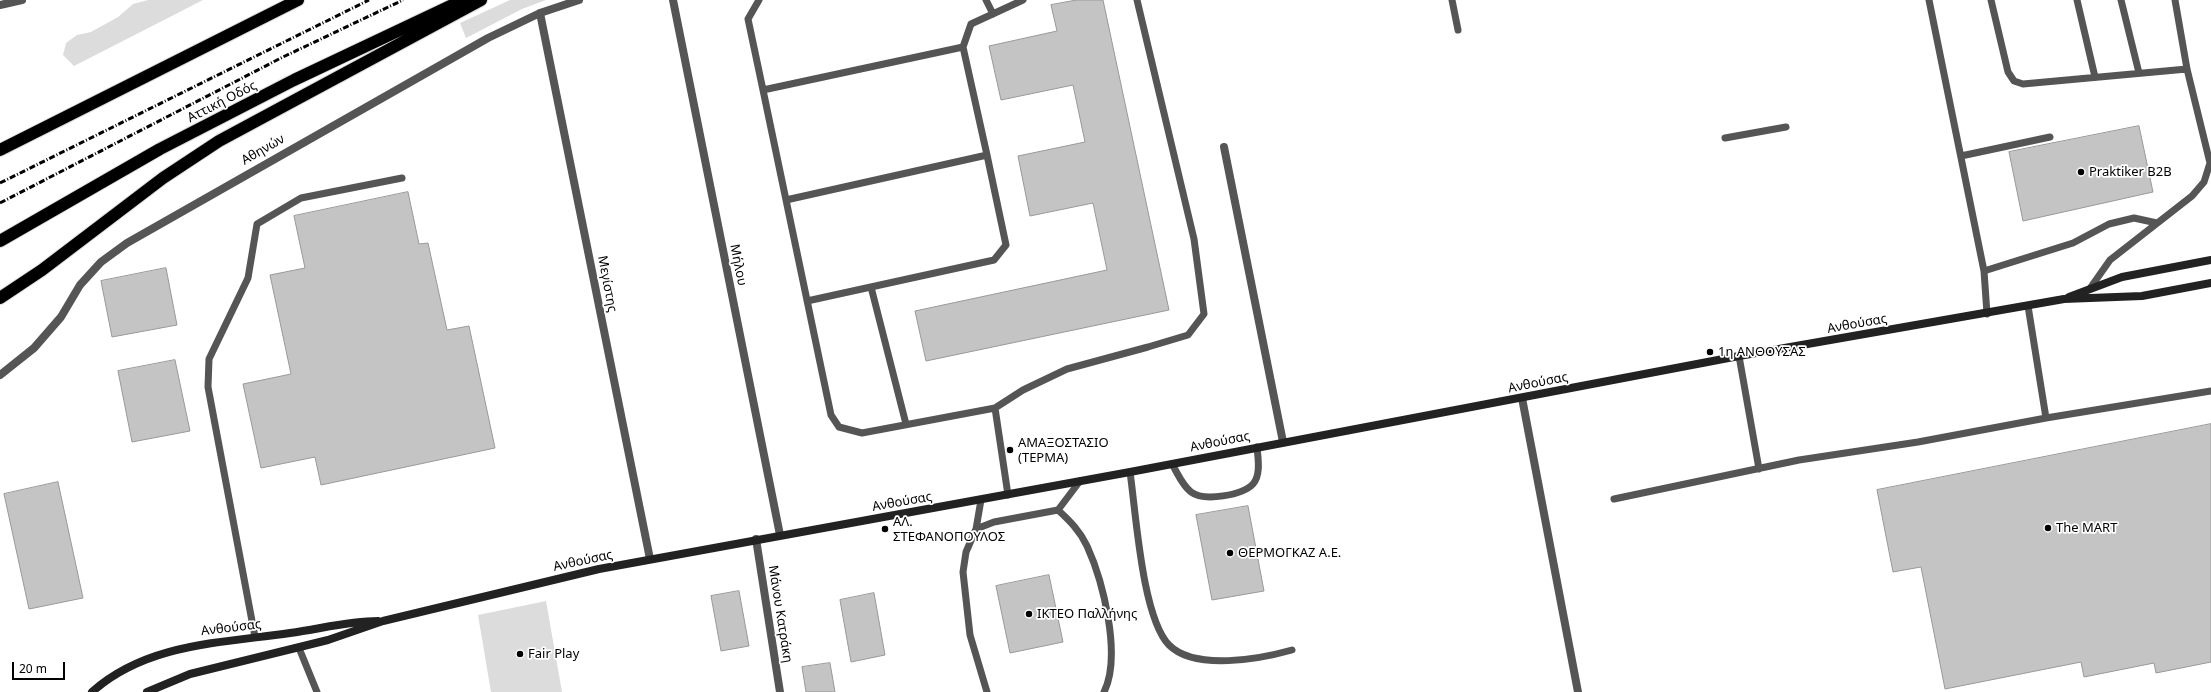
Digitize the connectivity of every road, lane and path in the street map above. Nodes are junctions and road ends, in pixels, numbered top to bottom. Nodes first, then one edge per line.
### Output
1 (22, 0) edge
2 (298, 0) edge
3 (463, 0) edge
4 (481, 0) edge
5 (579, 0) edge
6 (673, 0) edge
7 (759, 0) edge
8 (986, 0) edge
9 (1023, 0) edge
10 (1137, 0) edge
11 (1452, 0) edge
12 (1928, 0) edge
13 (1992, 0) edge
14 (2077, 0) edge
15 (2121, 0) edge
16 (2175, 0) edge
17 (0, 5) edge
18 (540, 13) junction
19 (993, 14) junction
20 (1458, 30) dead end
21 (963, 47) junction
22 (2187, 69) junction
23 (2139, 73) junction
24 (2095, 77) junction
25 (763, 90) junction
26 (1786, 127) dead end
27 (2050, 137) dead end
28 (1725, 138) dead end
29 (18, 140) junction
30 (0, 147) edge
31 (1224, 147) dead end
32 (0, 150) edge
33 (987, 155) junction
34 (1961, 156) junction
35 (402, 178) dead end
36 (786, 200) junction
37 (2157, 224) junction
38 (0, 241) edge
39 (2211, 260) edge
40 (1984, 271) junction
41 (2211, 283) edge
42 (871, 287) junction
43 (2091, 287) junction
44 (0, 298) edge
45 (2064, 299) junction
46 (807, 301) junction
47 (2028, 306) junction
48 (1987, 314) junction
49 (1739, 356) junction
50 (0, 375) edge
51 (2211, 391) edge
52 (1522, 398) junction
53 (995, 408) junction
54 (2046, 418) junction
55 (906, 424) junction
56 (1283, 442) junction
57 (1257, 447) junction
58 (1172, 464) junction
59 (1759, 468) junction
60 (1130, 472) junction
61 (1080, 481) junction
62 (1008, 495) junction
63 (1614, 499) dead end
64 (981, 500) junction
65 (1058, 510) junction
66 (976, 529) junction
67 (780, 535) junction
68 (756, 539) junction
69 (650, 559) junction
70 (383, 621) junction
71 (255, 637) junction
72 (299, 648) junction
73 (1292, 650) dead end
74 (92, 692) edge
75 (146, 692) edge
76 (317, 692) edge
77 (780, 692) edge
78 (987, 692) edge
79 (1104, 692) edge
80 (1578, 692) edge

1 - 17 street
2 - 29 highway
3 - 38 highway, Αττική Οδός
4 - 44 highway
5 - 18 street, Αθηνών
6 - 67 street, Μήλου
7 - 25 lane
8 - 19 lane
9 - 19 lane
10 - 53 lane
11 - 20 lane
12 - 34 lane
13 - 24 lane
14 - 24 lane
15 - 23 lane
16 - 22 lane
18 - 50 street, Αθηνών
18 - 69 street, Μεγίστης
19 - 21 lane
21 - 25 lane
21 - 33 lane
22 - 23 lane
22 - 37 lane
23 - 24 lane
25 - 36 lane
26 - 28 lane
27 - 34 lane
29 - 30 highway
29 - 32 highway
31 - 56 street
33 - 36 lane
33 - 42 lane
34 - 40 lane
35 - 71 lane
36 - 46 lane
37 - 40 lane
37 - 43 lane
39 - 43 street, Ανθούσας
40 - 48 lane
41 - 45 street, Ανθούσας
42 - 46 lane
42 - 55 lane
43 - 45 street, Ανθούσας
45 - 47 street, Ανθούσας
46 - 55 lane
47 - 48 street, Ανθούσας
47 - 54 lane
48 - 49 street, Ανθούσας
49 - 52 street, Ανθούσας
49 - 59 lane
51 - 54 lane
52 - 56 street, Ανθούσας
52 - 80 street
53 - 55 lane
53 - 62 lane
54 - 59 lane
56 - 57 street, Ανθούσας
57 - 58 street, Ανθούσας
57 - 58 lane
58 - 60 street, Ανθούσας
59 - 63 lane
60 - 61 street, Ανθούσας
60 - 73 lane
61 - 62 street, Ανθούσας
61 - 65 lane
62 - 64 street, Ανθούσας
64 - 66 lane
64 - 67 street, Ανθούσας
65 - 66 lane
65 - 79 lane
66 - 78 lane
67 - 68 street, Ανθούσας
68 - 69 street, Ανθούσας
68 - 77 street, Μάνου Κατράκη
69 - 70 street, Ανθούσας
70 - 71 street, Ανθούσας
70 - 72 street, Ανθούσας
71 - 74 street, Ανθούσας
72 - 75 street, Ανθούσας
72 - 76 lane

